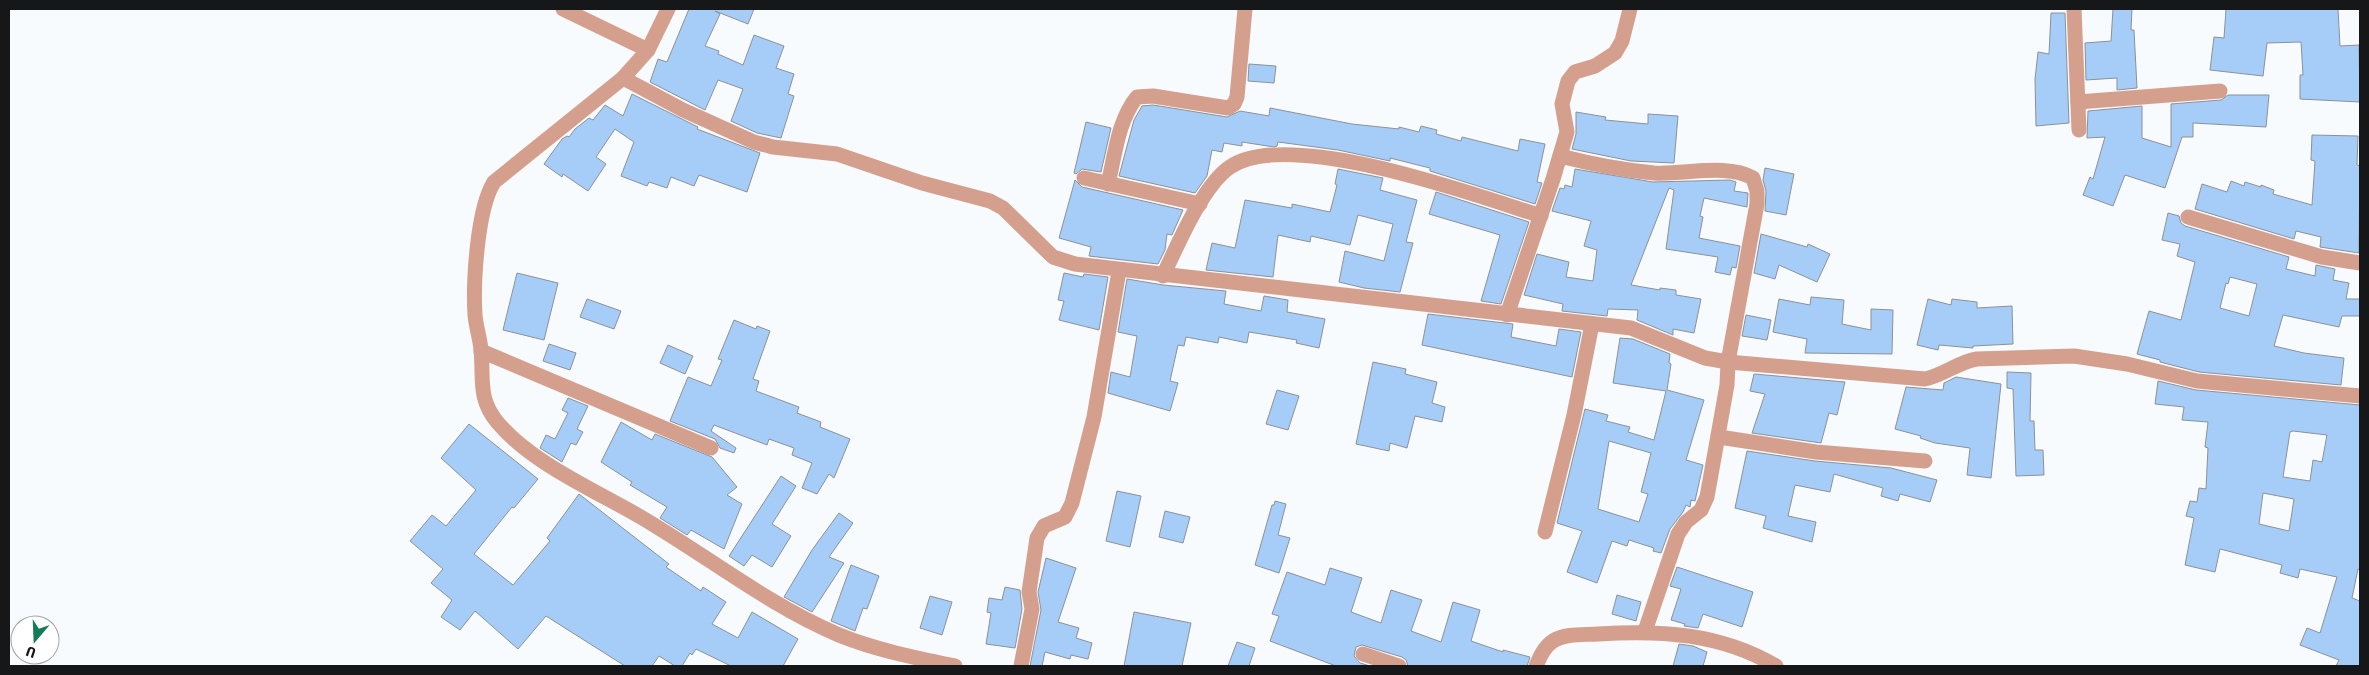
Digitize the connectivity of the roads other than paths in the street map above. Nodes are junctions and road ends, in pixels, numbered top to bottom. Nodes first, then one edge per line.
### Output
1 (563, 9) edge
2 (668, 9) edge
3 (1245, 9) edge
4 (1630, 9) edge
5 (2074, 9) edge
6 (648, 50) junction
7 (623, 78) junction
8 (2220, 91) dead end
9 (2078, 102) junction
10 (2079, 130) dead end
11 (1560, 156) junction
12 (1084, 178) dead end
13 (1108, 184) junction
14 (1200, 204) junction
15 (1541, 216) junction
16 (2188, 217) dead end
17 (2360, 264) edge
18 (1119, 270) junction
19 (1163, 276) junction
20 (1507, 315) junction
21 (1592, 324) junction
22 (481, 351) junction
23 (1728, 362) junction
24 (2360, 396) edge
25 (1719, 437) junction
26 (711, 448) dead end
27 (1925, 461) dead end
28 (1545, 532) dead end
29 (1646, 631) junction
30 (1363, 654) dead end
31 (955, 666) edge
32 (1021, 666) edge
33 (1399, 666) edge
34 (1536, 666) edge
35 (1776, 666) edge

1 - 6 street
2 - 6 street
3 - 13 street
4 - 11 street
5 - 9 street
6 - 7 street
7 - 18 street
7 - 22 street
8 - 9 street
9 - 10 street
11 - 15 street
11 - 23 street
12 - 13 street
13 - 14 street
14 - 15 street
14 - 19 street
15 - 20 street
16 - 17 street
18 - 19 street
18 - 32 street
19 - 20 street
20 - 21 street
21 - 23 street
21 - 28 street
22 - 26 street
22 - 31 street
23 - 24 street
23 - 25 street
25 - 27 street
25 - 29 street
29 - 34 street
29 - 35 street
30 - 33 street

